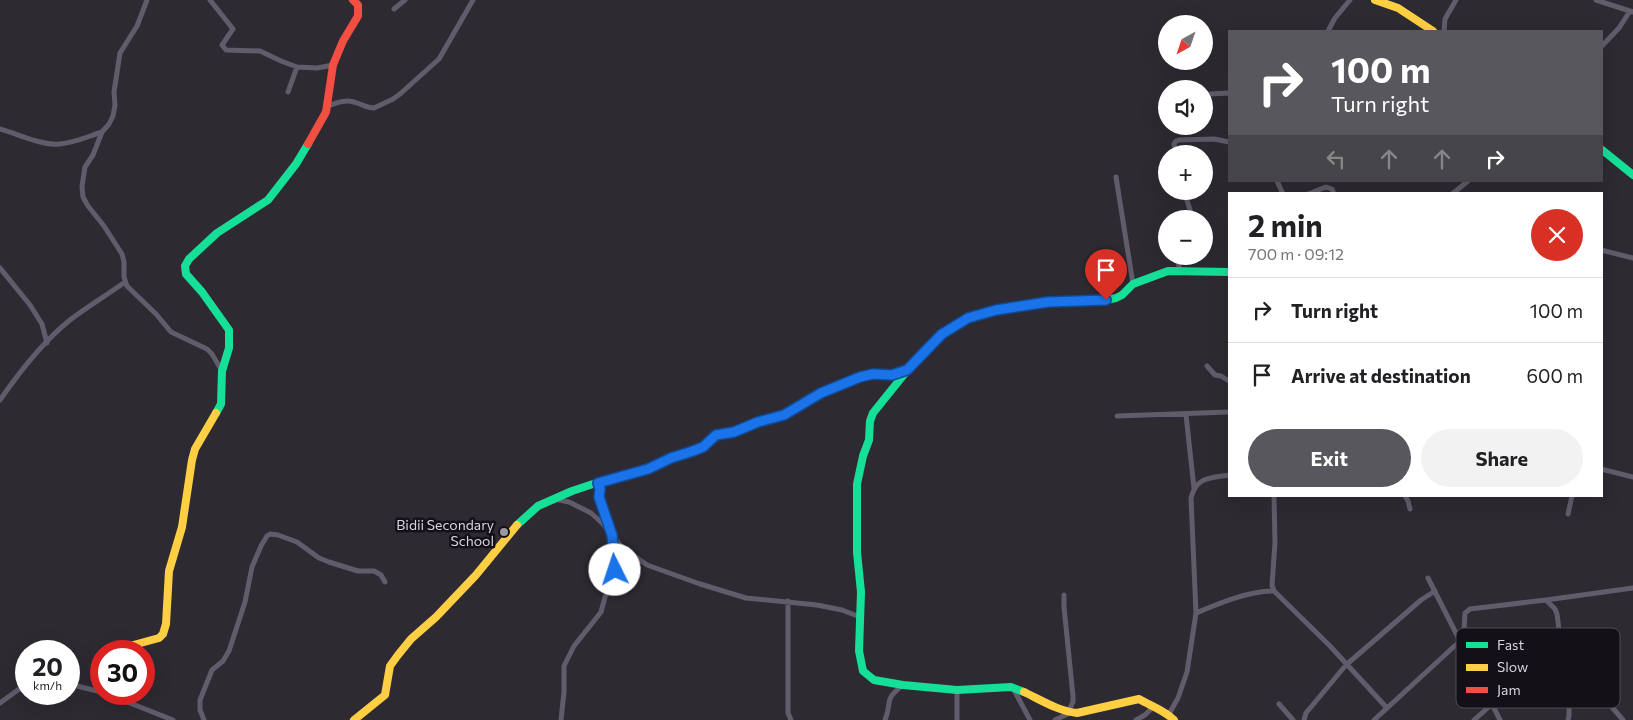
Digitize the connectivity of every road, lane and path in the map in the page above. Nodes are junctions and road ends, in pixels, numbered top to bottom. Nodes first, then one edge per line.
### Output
1 (147, 0) edge
2 (210, 0) edge
3 (353, 0) edge
4 (405, 0) edge
5 (472, 0) edge
6 (1350, 0) edge
7 (1375, 0) edge
8 (1456, 0) edge
9 (1596, 0) edge
10 (1388, 1) edge
11 (394, 9) dead end
12 (1631, 12) edge
13 (1329, 30) edge
14 (1431, 30) edge
15 (1444, 30) edge
16 (1603, 45) edge
17 (333, 65) junction
18 (297, 67) junction
19 (288, 92) dead end
20 (1228, 93) edge
21 (1213, 94) edge
22 (328, 106) junction
23 (0, 129) edge
24 (102, 132) junction
25 (1228, 142) edge
26 (1174, 145) edge
27 (1603, 151) edge
28 (1633, 175) edge
29 (1116, 177) dead end
30 (1467, 182) edge
31 (1313, 192) edge
32 (1333, 192) edge
33 (1454, 192) edge
34 (1603, 250) edge
35 (1633, 258) edge
36 (1179, 265) edge
37 (0, 268) edge
38 (1180, 271) junction
39 (1228, 272) edge
40 (124, 282) junction
41 (1132, 284) junction
42 (47, 343) junction
43 (1207, 366) dead end
44 (907, 370) junction
45 (222, 371) junction
46 (1228, 380) edge
47 (0, 400) edge
48 (1228, 412) edge
49 (1186, 415) junction
50 (1117, 416) dead end
51 (1603, 470) edge
52 (1228, 475) edge
53 (1633, 477) edge
54 (598, 483) junction
55 (1194, 488) junction
56 (1274, 497) edge
57 (1406, 497) edge
58 (1572, 497) edge
59 (553, 499) junction
60 (1410, 509) dead end
61 (1568, 514) dead end
62 (612, 535) junction
63 (1428, 578) dead end
64 (385, 582) dead end
65 (1633, 588) edge
66 (1274, 591) junction
67 (1435, 591) junction
68 (1064, 595) dead end
69 (1546, 600) junction
70 (788, 601) junction
71 (1196, 613) junction
72 (860, 617) junction
73 (1464, 628) edge
74 (1558, 628) edge
75 (1456, 633) edge
76 (152, 640) edge
77 (1456, 645) edge
78 (1346, 665) junction
79 (903, 685) junction
80 (1013, 688) junction
81 (957, 690) junction
82 (15, 692) edge
83 (0, 703) edge
84 (1279, 704) dead end
85 (135, 705) edge
86 (1153, 707) junction
87 (1387, 708) junction
88 (1488, 708) edge
89 (1493, 708) edge
90 (1569, 708) edge
91 (1613, 708) edge
92 (1070, 712) junction
93 (1172, 717) edge
94 (173, 720) edge
95 (204, 720) edge
96 (354, 720) edge
97 (561, 720) edge
98 (791, 720) edge
99 (885, 720) edge
100 (957, 720) edge
101 (1030, 720) edge
102 (1055, 720) edge
103 (1136, 720) edge
104 (1293, 720) edge
105 (1304, 720) edge
106 (1374, 720) edge
107 (1474, 720) edge
108 (1500, 720) edge
109 (1568, 720) edge
110 (1623, 720) edge

1 - 24 street
2 - 18 street
3 - 17 street
4 - 11 street
5 - 22 street
6 - 13 street
7 - 10 street
8 - 15 street
9 - 12 street
10 - 14 street
12 - 16 street
17 - 18 street
17 - 22 street
18 - 19 street
20 - 21 street
22 - 45 street
23 - 24 street
24 - 40 street
25 - 26 street
27 - 28 street
29 - 41 street
30 - 33 street
31 - 32 street
34 - 35 street
36 - 38 street
37 - 42 street
38 - 39 street
38 - 41 street
40 - 42 street
40 - 45 street
41 - 44 street
42 - 47 street
43 - 46 street
44 - 54 street
44 - 72 street
45 - 76 street
48 - 49 street
49 - 50 street
49 - 55 street
51 - 53 street
52 - 55 street
54 - 59 street
54 - 62 street
55 - 71 street
56 - 66 street
57 - 60 street
58 - 61 street
59 - 62 street
59 - 96 street
62 - 70 street
62 - 97 street
63 - 67 street
64 - 95 street
65 - 69 street
66 - 71 street
66 - 78 street
67 - 75 street
67 - 78 street
68 - 92 street
69 - 73 street
69 - 74 street
70 - 72 street
70 - 98 street
71 - 93 street
72 - 79 street
77 - 87 street
78 - 87 street
78 - 105 street
79 - 81 street
79 - 99 street
80 - 81 street
80 - 92 street
80 - 101 street
81 - 100 street
82 - 83 street
84 - 104 street
85 - 94 street
86 - 92 street
86 - 93 street
86 - 103 street
87 - 106 street
88 - 107 street
89 - 108 street
90 - 109 street
91 - 110 street
92 - 102 street

